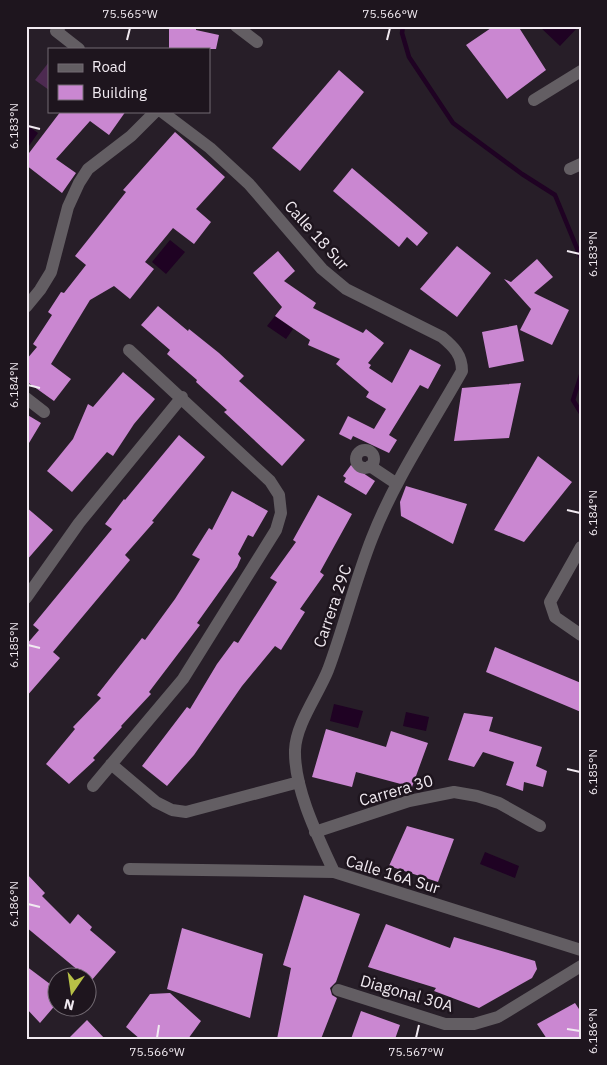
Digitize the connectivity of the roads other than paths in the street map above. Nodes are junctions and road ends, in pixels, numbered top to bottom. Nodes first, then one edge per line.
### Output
1 (236, 26) edge
2 (58, 29) edge
3 (257, 42) dead end
4 (78, 48) edge
5 (581, 71) edge
6 (534, 100) dead end
7 (155, 112) edge
8 (162, 112) edge
9 (26, 307) edge
10 (130, 350) dead end
11 (462, 360) joint
12 (182, 397) junction
13 (26, 398) edge
14 (44, 412) dead end
15 (370, 466) dead end
16 (397, 484) junction
17 (581, 547) edge
18 (26, 598) edge
19 (581, 635) edge
20 (111, 764) junction
21 (299, 782) junction
22 (93, 786) dead end
23 (540, 826) dead end
24 (315, 832) junction
25 (129, 869) dead end
26 (334, 872) junction
27 (578, 949) edge
28 (577, 968) edge
29 (338, 990) dead end

1 - 3 street
2 - 4 street
5 - 6 street
7 - 9 street
8 - 11 street, Calle 18 Sur
10 - 12 street
11 - 16 street, Carrera 29C
12 - 18 street
12 - 20 street
13 - 14 street
15 - 16 street
16 - 21 street, Carrera 29C
17 - 19 street
20 - 21 street
20 - 22 street
21 - 24 street, Carrera 29C
23 - 24 street, Carrera 30
24 - 26 street, Carrera 29C
25 - 26 street, Calle 16A Sur
26 - 27 street, Calle 16A Sur
27 - 28 street, Diagonal 30A
28 - 29 street, Diagonal 30A

